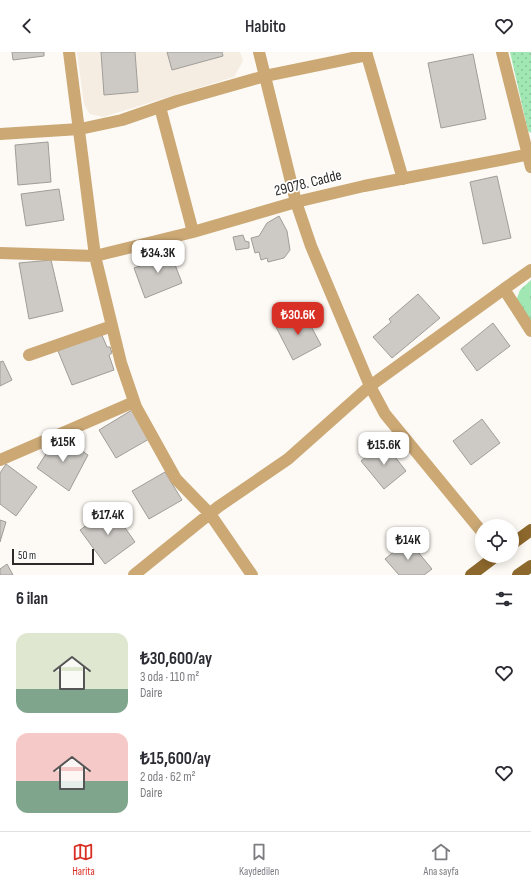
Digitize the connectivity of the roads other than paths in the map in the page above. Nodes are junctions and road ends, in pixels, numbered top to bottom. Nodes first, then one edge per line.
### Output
1 (69, 52) edge
2 (259, 52) edge
3 (502, 52) edge
4 (366, 54) edge
5 (265, 76) junction
6 (160, 107) junction
7 (80, 128) junction
8 (0, 134) edge
9 (530, 159) edge
10 (403, 178) junction
11 (296, 202) junction
12 (193, 232) junction
13 (0, 253) edge
14 (95, 256) junction
15 (531, 270) edge
16 (504, 289) junction
17 (112, 326) junction
18 (531, 331) edge
19 (29, 355) dead end
20 (370, 386) junction
21 (134, 402) junction
22 (0, 460) edge
23 (210, 514) junction
24 (475, 523) edge
25 (531, 530) edge
26 (519, 539) edge
27 (487, 563) edge
28 (531, 566) edge
29 (134, 575) edge
30 (252, 575) edge
31 (471, 575) edge
32 (518, 575) edge

1 - 7 street
2 - 5 street
3 - 9 street
4 - 5 street
4 - 10 street
5 - 6 street
5 - 11 street
6 - 7 street
6 - 12 street
7 - 8 street
7 - 14 street
9 - 10 street, 29078. Cadde
10 - 11 street, 29078. Cadde
11 - 12 street, 29078. Cadde
11 - 20 street
12 - 14 street, 29078. Cadde
13 - 14 street, 29078. Cadde
14 - 17 street
15 - 16 street
16 - 18 street
16 - 20 street
17 - 19 street
17 - 21 street
20 - 23 street
20 - 24 street
21 - 22 street
21 - 23 street
23 - 29 street
23 - 30 street
25 - 26 main road
27 - 31 main road
28 - 32 main road

